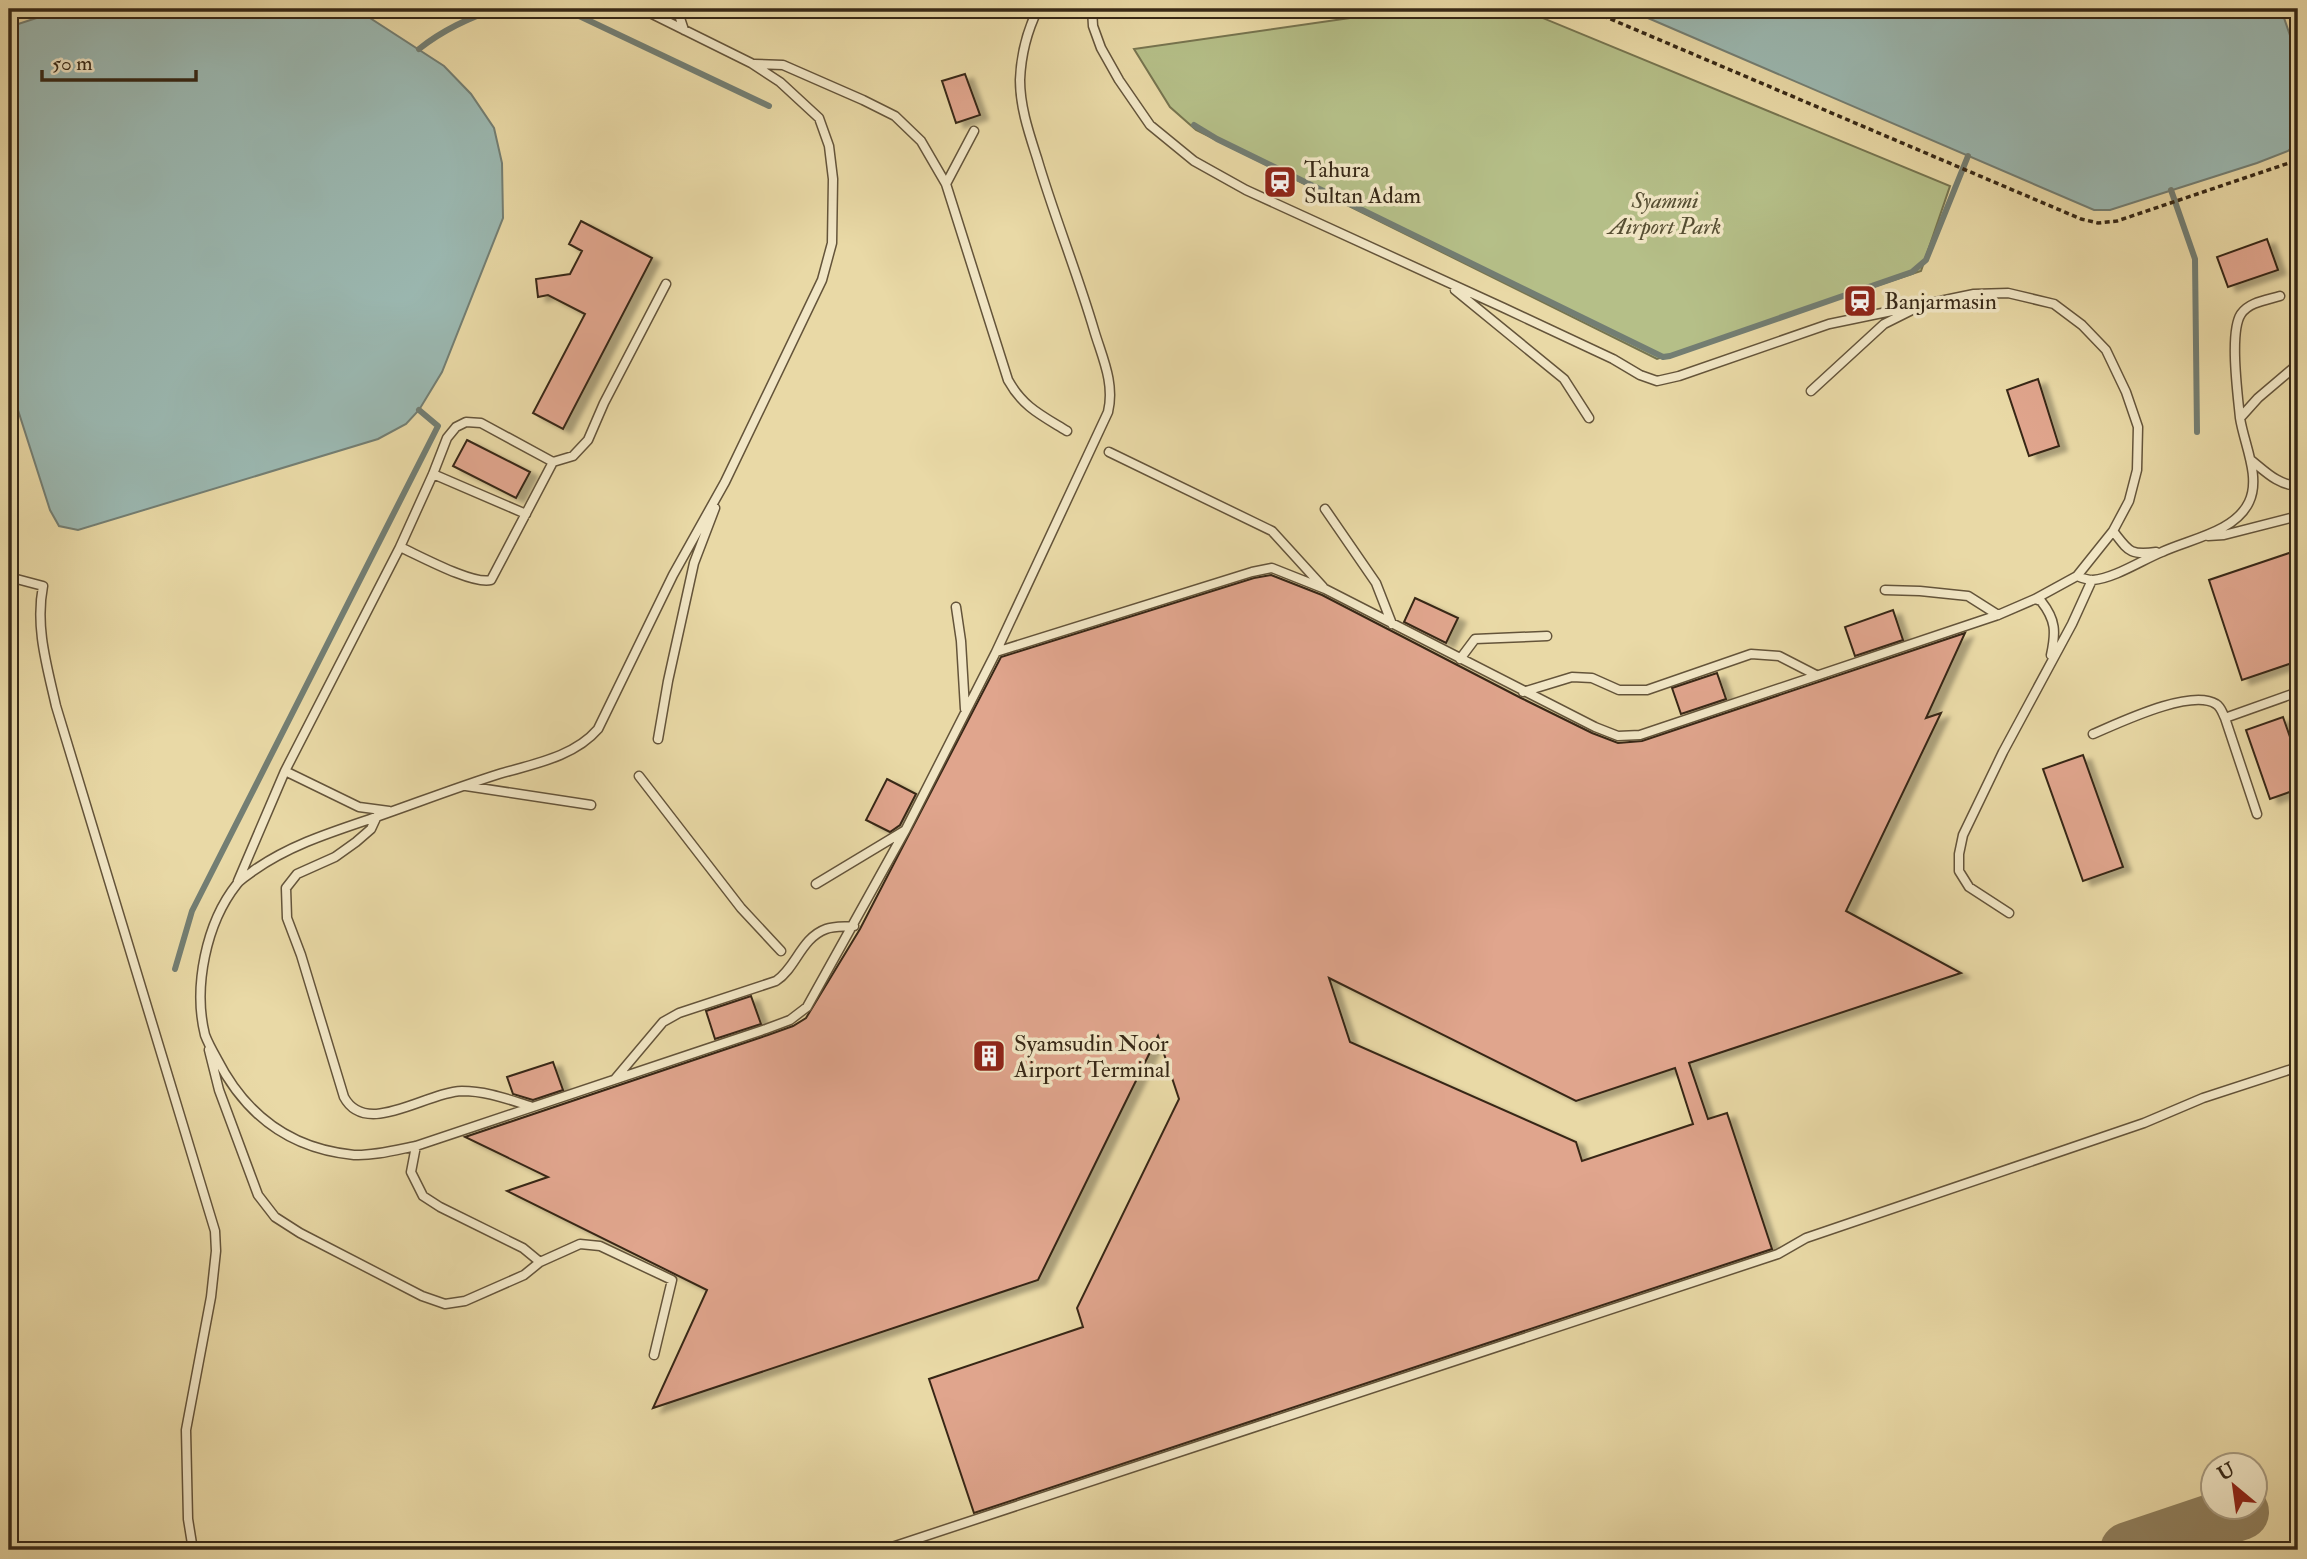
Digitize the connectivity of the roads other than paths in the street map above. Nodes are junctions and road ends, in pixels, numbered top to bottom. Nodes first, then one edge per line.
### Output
1 (642, 9) edge
2 (677, 9) edge
3 (1038, 9) edge
4 (1092, 9) edge
5 (684, 30) junction
6 (751, 63) junction
7 (974, 131) dead end
8 (946, 184) junction
9 (1448, 283) junction
10 (666, 284) dead end
11 (2280, 296) dead end
12 (1928, 302) junction
13 (2298, 364) edge
14 (1811, 391) dead end
15 (1589, 418) dead end
16 (2239, 418) junction
17 (1067, 431) dead end
18 (1109, 452) dead end
19 (2251, 460) junction
20 (553, 462) junction
21 (433, 474) junction
22 (725, 482) junction
23 (2298, 486) edge
24 (1325, 509) dead end
25 (526, 514) junction
26 (2298, 516) edge
27 (2113, 531) junction
28 (2206, 536) junction
29 (400, 547) junction
30 (2162, 552) junction
31 (9, 576) edge
32 (2077, 576) junction
33 (2092, 580) junction
34 (1325, 589) junction
35 (1885, 590) dead end
36 (2035, 599) junction
37 (956, 607) dead end
38 (1998, 615) junction
39 (1392, 624) junction
40 (1547, 636) dead end
41 (996, 652) junction
42 (1460, 659) junction
43 (2050, 664) junction
44 (1816, 675) junction
45 (1522, 692) junction
46 (2298, 692) edge
47 (965, 712) junction
48 (2225, 718) junction
49 (2093, 734) dead end
50 (658, 739) dead end
51 (285, 771) junction
52 (639, 776) dead end
53 (463, 786) junction
54 (591, 805) dead end
55 (392, 811) junction
56 (2257, 814) dead end
57 (377, 816) junction
58 (906, 829) junction
59 (237, 883) junction
60 (816, 884) dead end
61 (2009, 914) dead end
62 (854, 926) junction
63 (781, 951) dead end
64 (206, 1037) junction
65 (2298, 1067) edge
66 (615, 1079) junction
67 (530, 1107) junction
68 (416, 1146) junction
69 (540, 1262) junction
70 (654, 1355) dead end
71 (193, 1550) edge
72 (883, 1550) edge

1 - 5 lane
2 - 5 lane
3 - 41 lane
4 - 9 lane
5 - 6 lane
6 - 8 lane
6 - 22 lane
7 - 8 lane
8 - 17 lane
9 - 12 lane
9 - 15 lane
10 - 20 lane
11 - 16 lane
12 - 14 lane
12 - 27 lane
13 - 16 lane
16 - 19 lane
18 - 34 lane
19 - 23 lane
19 - 28 lane
20 - 21 lane
20 - 25 lane
21 - 25 lane
21 - 29 lane
22 - 50 lane
22 - 53 lane
24 - 39 lane
25 - 29 lane
26 - 28 lane
27 - 30 lane
27 - 32 lane
28 - 30 lane
29 - 51 lane
30 - 33 lane
31 - 71 lane
32 - 33 lane
32 - 36 lane
33 - 43 lane
34 - 39 lane
34 - 41 lane
35 - 38 lane
36 - 38 lane
36 - 43 lane
37 - 47 lane
38 - 44 lane
39 - 42 lane
40 - 42 lane
41 - 47 lane
42 - 45 lane
43 - 61 lane
44 - 45 lane
44 - 45 lane
46 - 48 lane
47 - 58 lane
48 - 49 lane
48 - 56 lane
51 - 55 lane
51 - 59 lane
52 - 63 lane
53 - 54 lane
53 - 55 lane
55 - 57 lane
57 - 59 lane
57 - 67 lane
58 - 60 lane
58 - 62 lane
59 - 64 lane
62 - 66 lane
62 - 66 lane
64 - 68 lane
64 - 69 lane
65 - 72 lane
66 - 67 lane
67 - 68 lane
68 - 69 lane
69 - 70 lane

